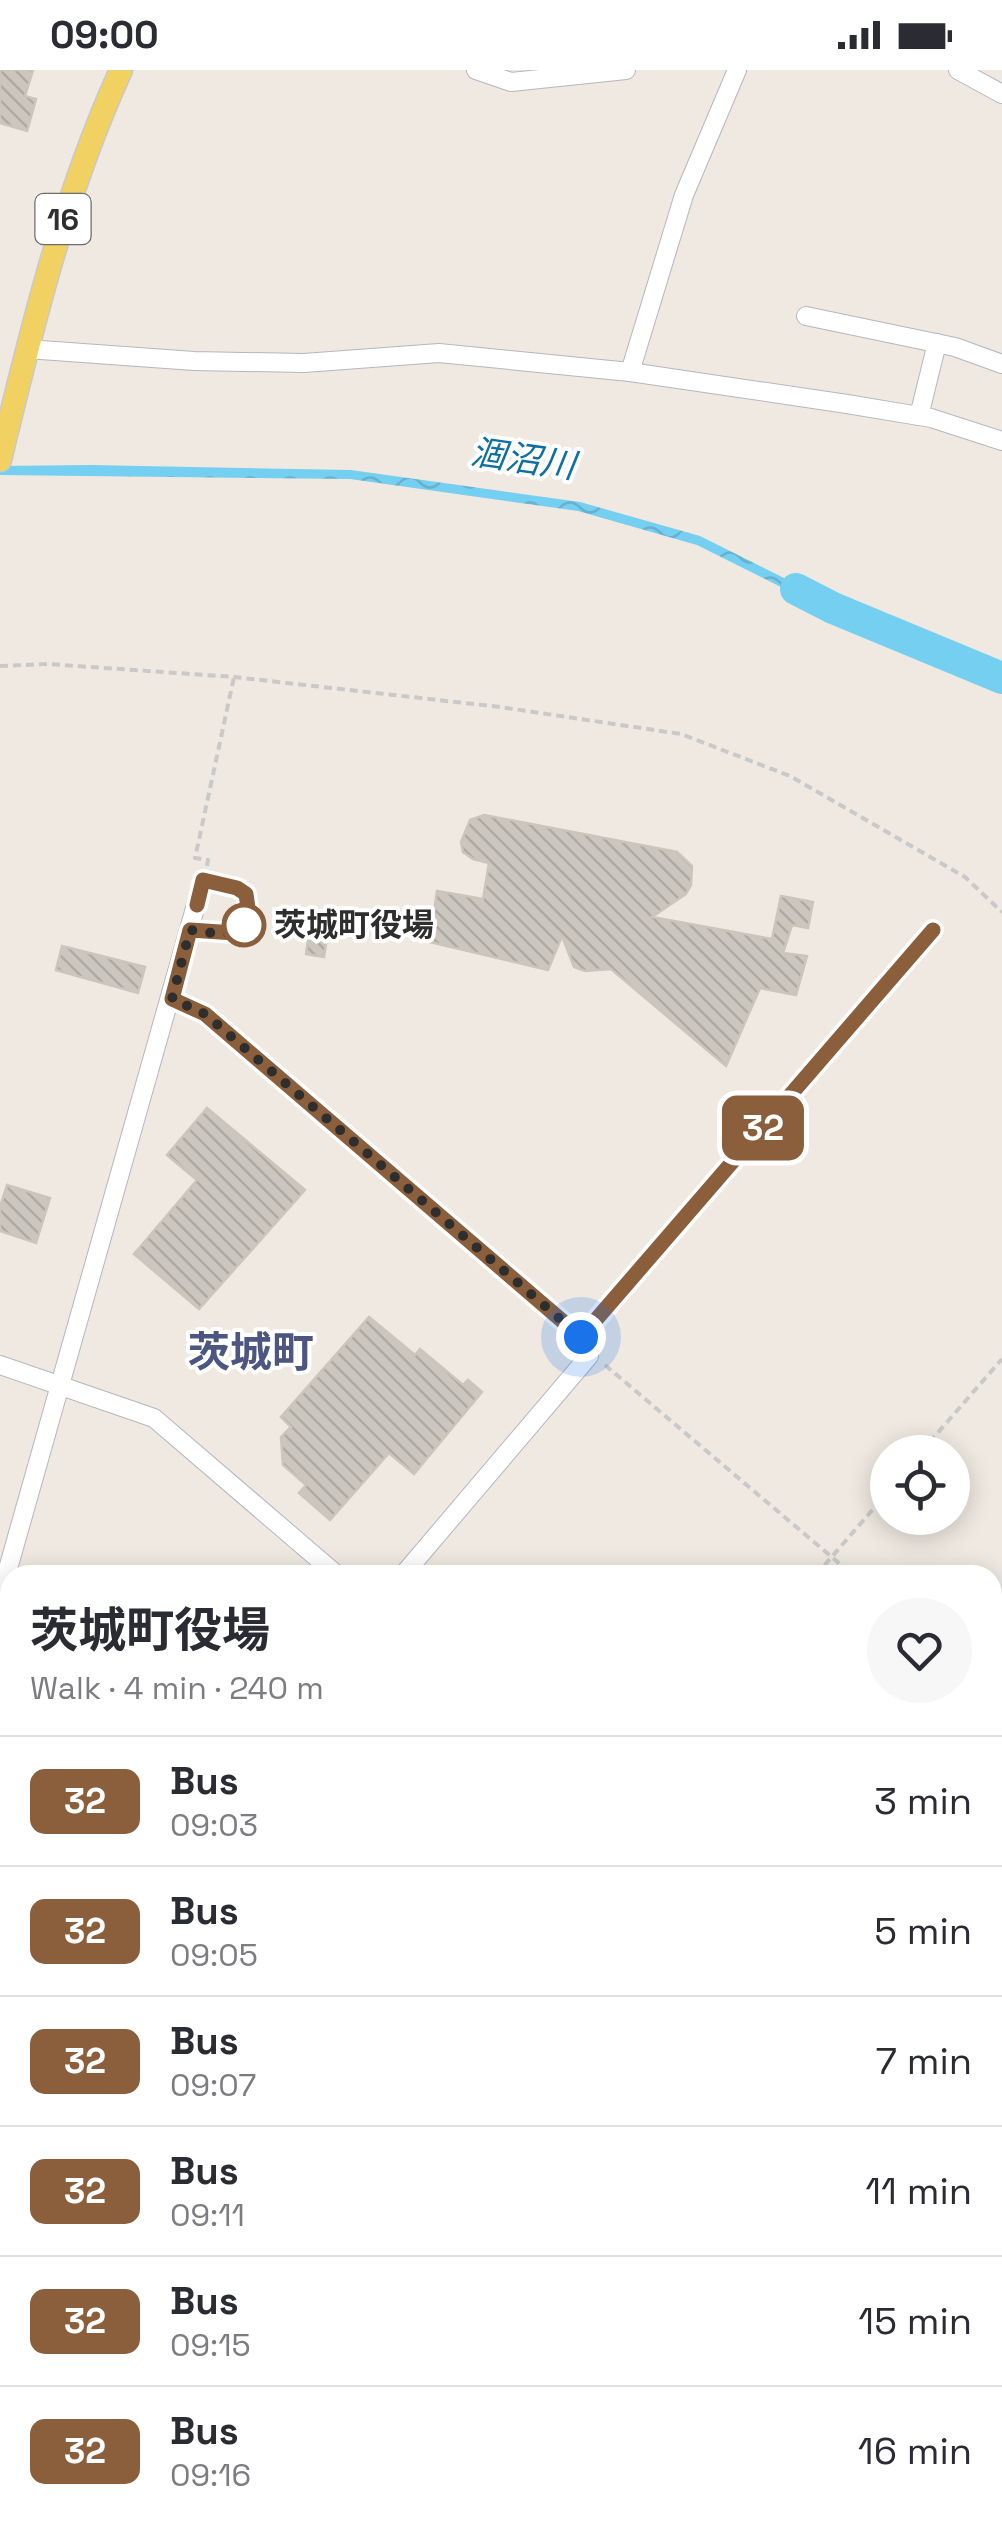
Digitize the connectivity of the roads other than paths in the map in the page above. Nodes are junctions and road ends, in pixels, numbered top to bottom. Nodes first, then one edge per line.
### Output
1 (121, 70) edge
2 (476, 70) edge
3 (626, 70) edge
4 (737, 70) edge
5 (958, 70) edge
6 (586, 72) edge
7 (1002, 94) edge
8 (806, 316) dead end
9 (937, 343) junction
10 (27, 349) junction
11 (1002, 364) edge
12 (630, 372) junction
13 (920, 416) junction
14 (1002, 440) edge
15 (0, 460) edge
16 (190, 930) junction
17 (933, 930) dead end
18 (172, 999) junction
19 (581, 1337) junction
20 (0, 1365) edge
21 (60, 1385) junction
22 (9, 1565) edge
23 (326, 1565) edge
24 (412, 1565) edge

1 - 10 main road, 16
2 - 6 street
3 - 6 street
4 - 12 street
5 - 7 street
8 - 9 street
9 - 11 street
9 - 13 street
10 - 12 street
10 - 15 main road, 16
12 - 13 street
13 - 14 street
16 - 16 street
16 - 18 street
17 - 19 street
18 - 19 street
18 - 21 street
19 - 24 street
20 - 21 street
21 - 22 street
21 - 23 street

